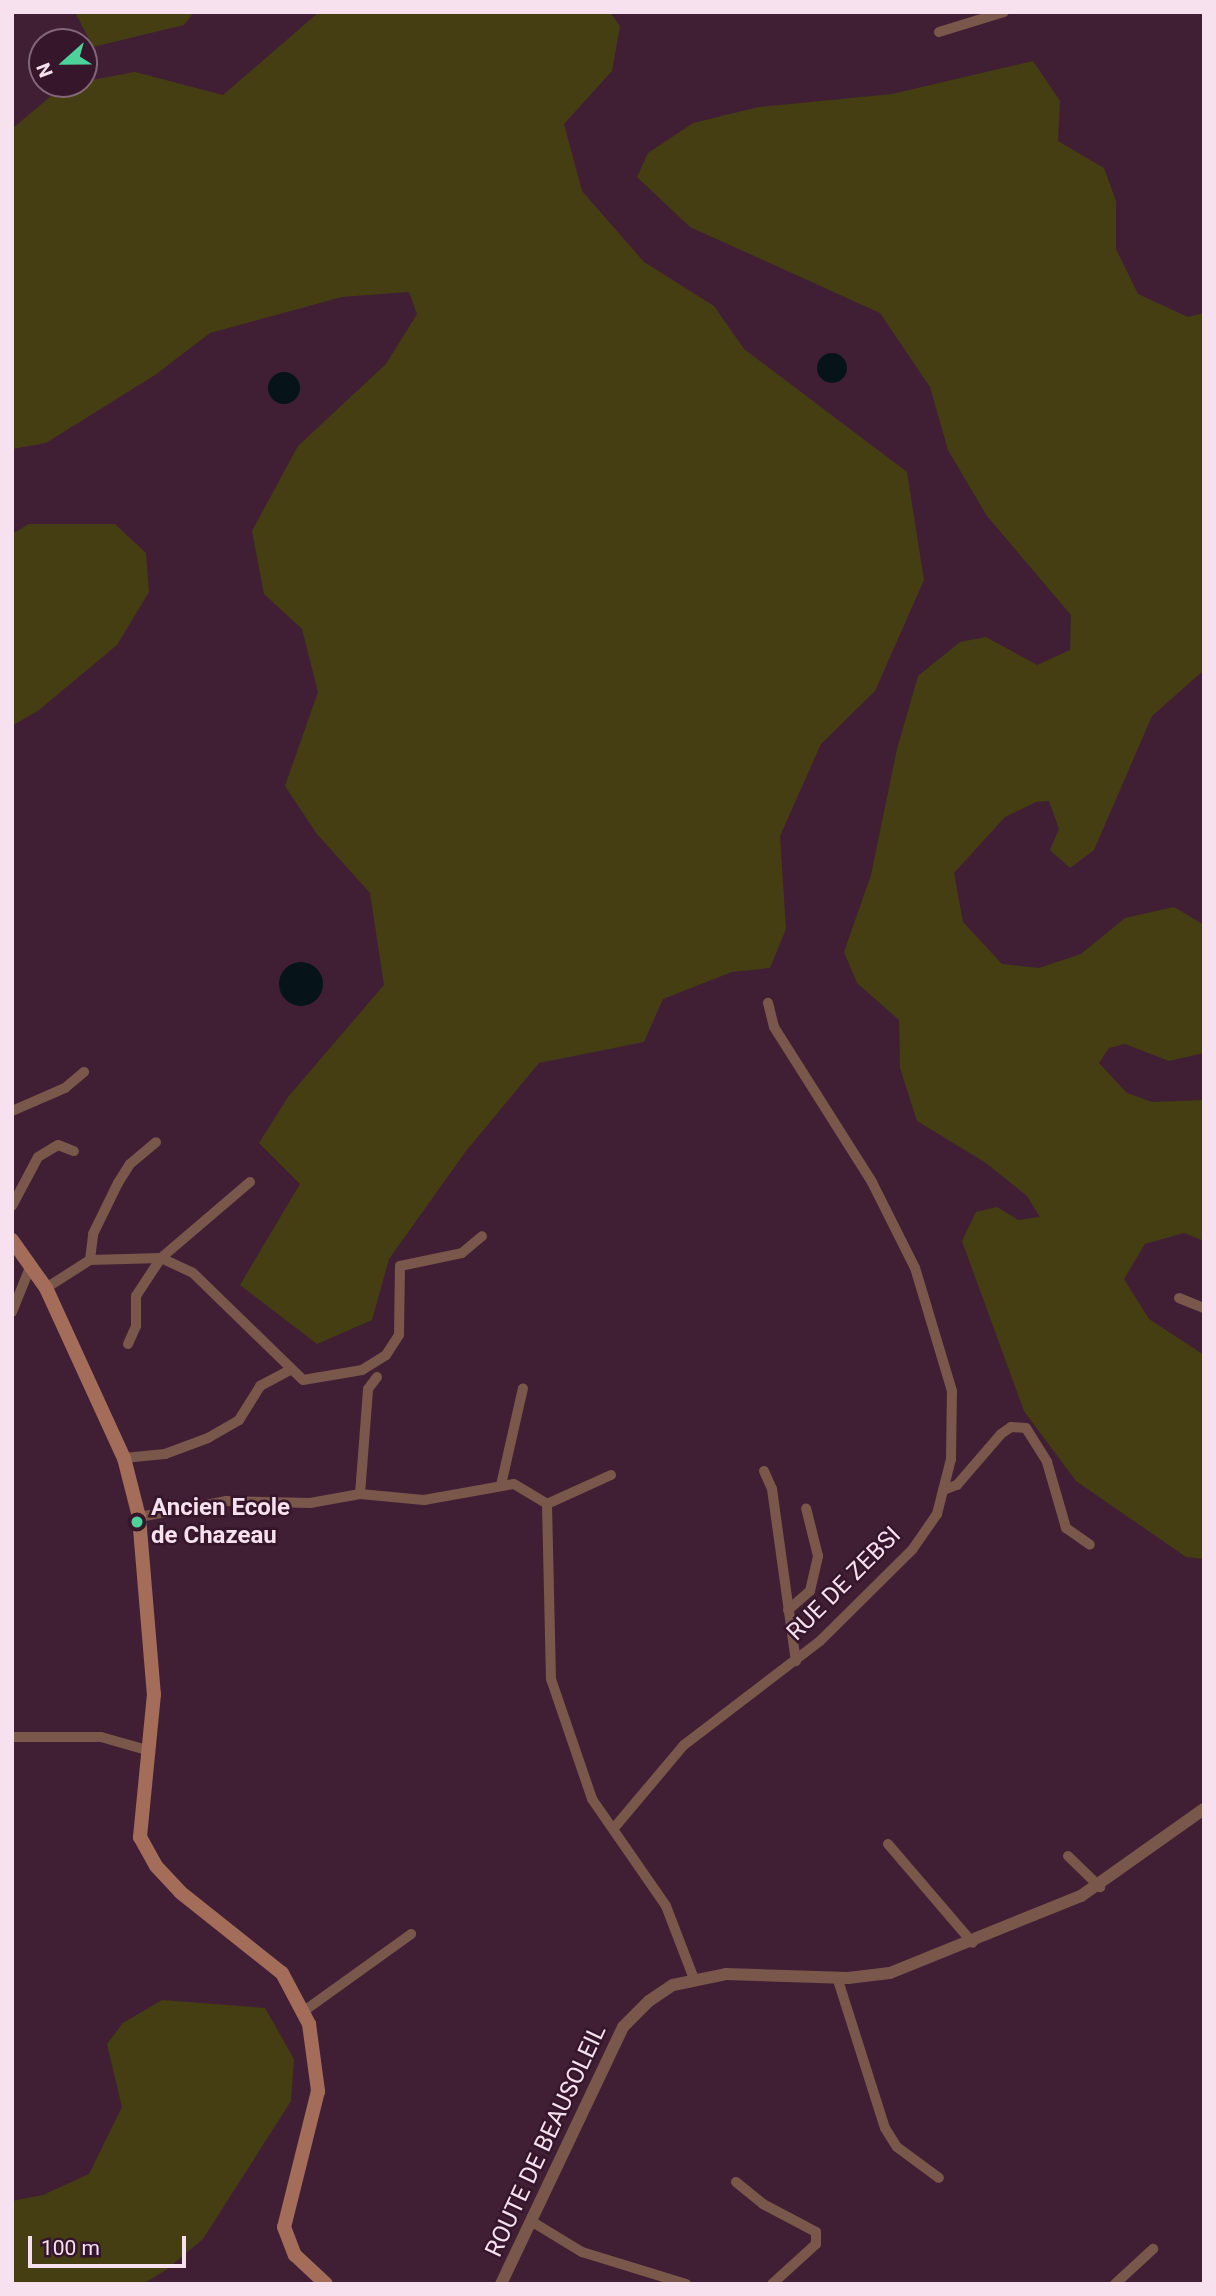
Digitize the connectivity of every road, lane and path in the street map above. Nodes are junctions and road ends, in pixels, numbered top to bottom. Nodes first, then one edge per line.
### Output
1 (1004, 12) edge
2 (939, 32) dead end
3 (768, 1003) dead end
4 (84, 1072) dead end
5 (12, 1111) edge
6 (156, 1142) dead end
7 (74, 1151) dead end
8 (250, 1182) dead end
9 (12, 1206) edge
10 (482, 1236) dead end
11 (12, 1240) edge
12 (161, 1258) junction
13 (90, 1260) junction
14 (31, 1265) junction
15 (46, 1288) junction
16 (1179, 1298) dead end
17 (1204, 1308) edge
18 (12, 1312) edge
19 (128, 1344) dead end
20 (290, 1370) junction
21 (377, 1377) dead end
22 (523, 1388) dead end
23 (124, 1458) junction
24 (764, 1471) dead end
25 (611, 1475) dead end
26 (500, 1485) junction
27 (943, 1490) junction
28 (360, 1494) junction
29 (547, 1504) junction
30 (806, 1508) dead end
31 (139, 1517) junction
32 (1090, 1545) dead end
33 (788, 1610) junction
34 (796, 1661) junction
35 (12, 1737) edge
36 (147, 1750) junction
37 (1204, 1809) edge
38 (614, 1828) junction
39 (888, 1844) dead end
40 (1068, 1856) dead end
41 (1100, 1887) junction
42 (411, 1934) dead end
43 (973, 1943) junction
44 (837, 1977) junction
45 (694, 1979) junction
46 (304, 2011) junction
47 (939, 2178) dead end
48 (736, 2182) dead end
49 (531, 2221) junction
50 (1153, 2249) dead end
51 (326, 2284) edge
52 (501, 2284) edge
53 (686, 2284) edge
54 (772, 2284) edge
55 (1115, 2284) edge

1 - 2 street
3 - 27 street, RUE DE ZEBSI
4 - 5 street
6 - 13 street
7 - 9 street
8 - 12 street
10 - 20 street
11 - 14 main road
12 - 13 street
12 - 19 street
12 - 20 street
13 - 15 street
14 - 15 main road
14 - 18 street
15 - 23 main road
16 - 17 street
20 - 23 street
21 - 28 street
22 - 26 street
23 - 31 main road
24 - 33 street
25 - 29 street
26 - 28 street
26 - 29 street
27 - 32 street
27 - 34 street, RUE DE ZEBSI
28 - 31 street
29 - 38 street
30 - 33 street
31 - 36 main road
33 - 34 street
34 - 38 street, RUE DE ZEBSI
35 - 36 street
36 - 46 main road
37 - 41 street, ROUTE DE BEAUSOLEIL
38 - 45 street
39 - 43 street
40 - 41 street
41 - 43 street, ROUTE DE BEAUSOLEIL
42 - 46 street
43 - 44 street, ROUTE DE BEAUSOLEIL
44 - 45 street, ROUTE DE BEAUSOLEIL
44 - 47 street
45 - 49 street, ROUTE DE BEAUSOLEIL
46 - 51 main road
48 - 54 street
49 - 52 street, ROUTE DE BEAUSOLEIL
49 - 53 street
50 - 55 street

